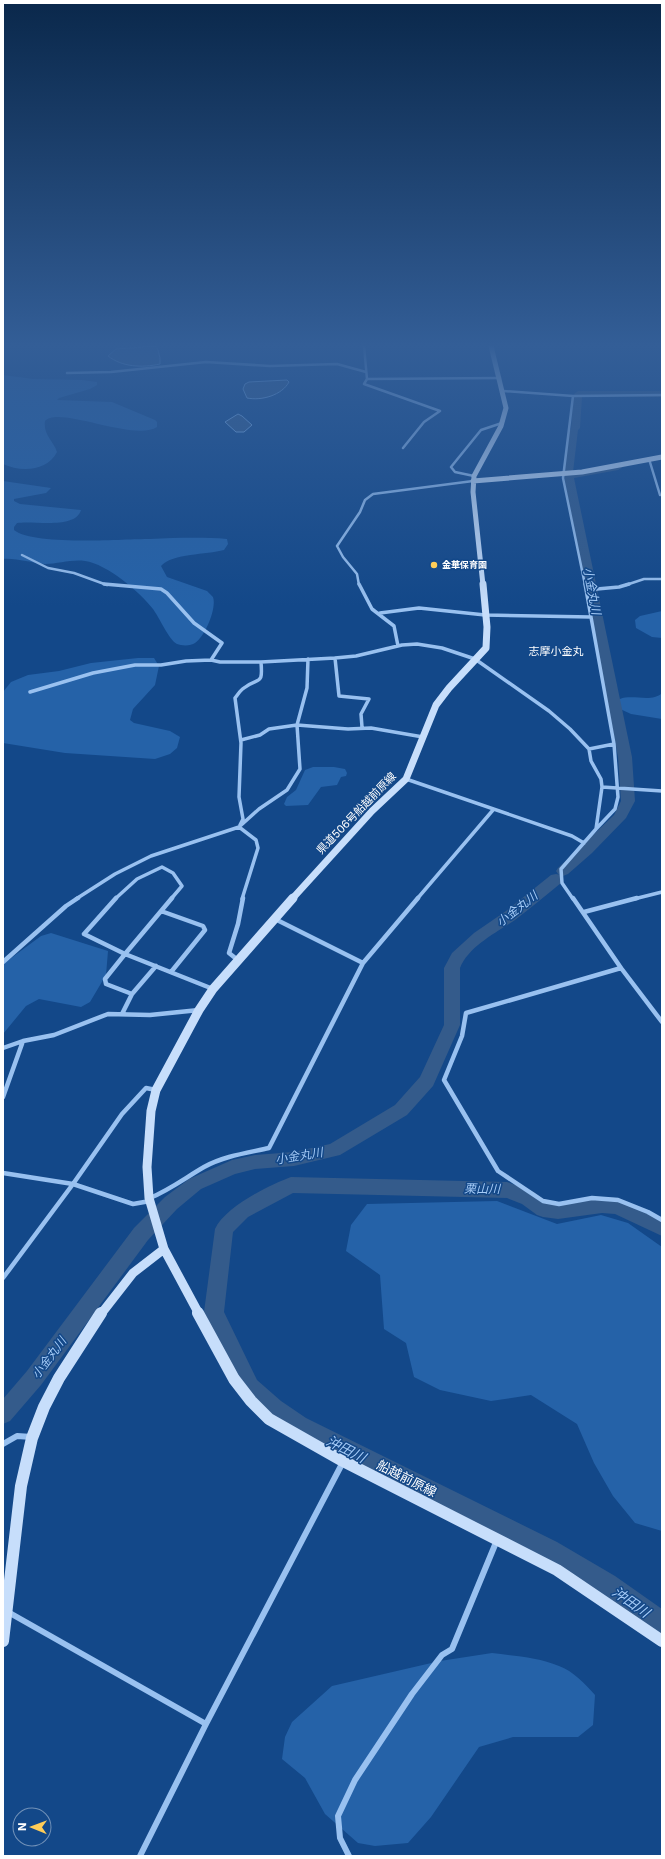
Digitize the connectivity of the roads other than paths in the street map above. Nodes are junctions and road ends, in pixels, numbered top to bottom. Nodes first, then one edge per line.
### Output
1 (415, 433) edge
2 (478, 433) edge
3 (497, 433) edge
4 (569, 433) edge
5 (403, 448) dead end
6 (662, 457) edge
7 (650, 461) junction
8 (565, 473) junction
9 (474, 478) junction
10 (661, 495) edge
11 (662, 500) edge
12 (22, 555) dead end
13 (662, 580) edge
14 (586, 590) junction
15 (380, 613) junction
16 (485, 615) junction
17 (591, 617) junction
18 (398, 646) junction
19 (335, 658) junction
20 (308, 659) junction
21 (475, 659) junction
22 (210, 660) junction
23 (261, 662) junction
24 (30, 692) dead end
25 (297, 725) junction
26 (362, 727) junction
27 (423, 737) junction
28 (241, 740) junction
29 (614, 744) junction
30 (589, 749) junction
31 (406, 779) junction
32 (602, 787) junction
33 (618, 788) junction
34 (662, 791) edge
35 (493, 810) junction
36 (239, 827) junction
37 (596, 829) junction
38 (584, 843) junction
39 (662, 892) edge
40 (161, 911) junction
41 (584, 912) junction
42 (275, 919) junction
43 (125, 954) junction
44 (239, 961) junction
45 (3, 962) edge
46 (363, 963) junction
47 (156, 966) junction
48 (621, 968) junction
49 (170, 972) junction
50 (213, 989) junction
51 (132, 994) junction
52 (199, 1010) junction
53 (122, 1014) junction
54 (662, 1022) edge
55 (23, 1041) junction
56 (3, 1048) edge
57 (156, 1090) junction
58 (3, 1097) edge
59 (3, 1174) edge
60 (73, 1184) junction
61 (150, 1200) junction
62 (662, 1220) edge
63 (157, 1226) joint
64 (164, 1249) junction
65 (3, 1278) edge
66 (33, 1437) junction
67 (3, 1444) edge
68 (343, 1461) junction
69 (497, 1539) junction
70 (6, 1611) junction
71 (3, 1641) edge
72 (662, 1641) edge
73 (206, 1724) junction
74 (140, 1856) edge
75 (349, 1856) edge

1 - 5 street
2 - 9 street
3 - 9 main road
4 - 8 street
6 - 7 main road
7 - 8 main road
7 - 10 street
8 - 9 main road
8 - 14 street
9 - 15 street
9 - 16 main road, 県道506号船越前原線
10 - 11 street
12 - 22 street
13 - 14 street
14 - 17 street
15 - 16 street
15 - 18 street
16 - 17 street
16 - 21 main road, 県道506号船越前原線
17 - 29 street
18 - 19 street
18 - 21 street
19 - 20 street
19 - 26 street
20 - 23 street
20 - 25 street
21 - 27 main road, 県道506号船越前原線
21 - 30 street
22 - 23 street
22 - 24 street
23 - 28 street
25 - 26 street
25 - 28 street
25 - 36 street
26 - 27 street
27 - 31 main road, 県道506号船越前原線
28 - 36 street
29 - 30 street
29 - 33 street
30 - 32 street
31 - 35 street
31 - 42 main road, 県道506号船越前原線
32 - 33 street
32 - 37 street
33 - 34 street
33 - 37 street
35 - 38 street
35 - 46 street
36 - 44 street
36 - 45 street
37 - 38 street
38 - 41 street
39 - 41 street
40 - 43 street
40 - 43 street
40 - 49 street
41 - 48 street
42 - 44 main road, 県道506号船越前原線
42 - 46 street
43 - 47 street
43 - 51 street
44 - 50 main road, 県道506号船越前原線
46 - 61 street
47 - 49 street
47 - 51 street
48 - 54 street
48 - 62 street
49 - 50 street
50 - 52 main road, 県道506号船越前原線
51 - 53 street
52 - 53 street
52 - 57 main road, 県道506号船越前原線
53 - 55 street
55 - 56 street
55 - 58 street
57 - 60 street
57 - 61 main road, 県道506号船越前原線
59 - 60 street
60 - 61 street
60 - 65 street
61 - 63 main road, 県道506号船越前原線
63 - 64 main road, 船越前原線
64 - 66 main road
64 - 68 main road, 船越前原線
66 - 67 street
66 - 70 main road
68 - 69 main road, 船越前原線
68 - 73 street
69 - 72 main road, 船越前原線
69 - 75 street
70 - 71 main road
70 - 73 street
73 - 74 street

